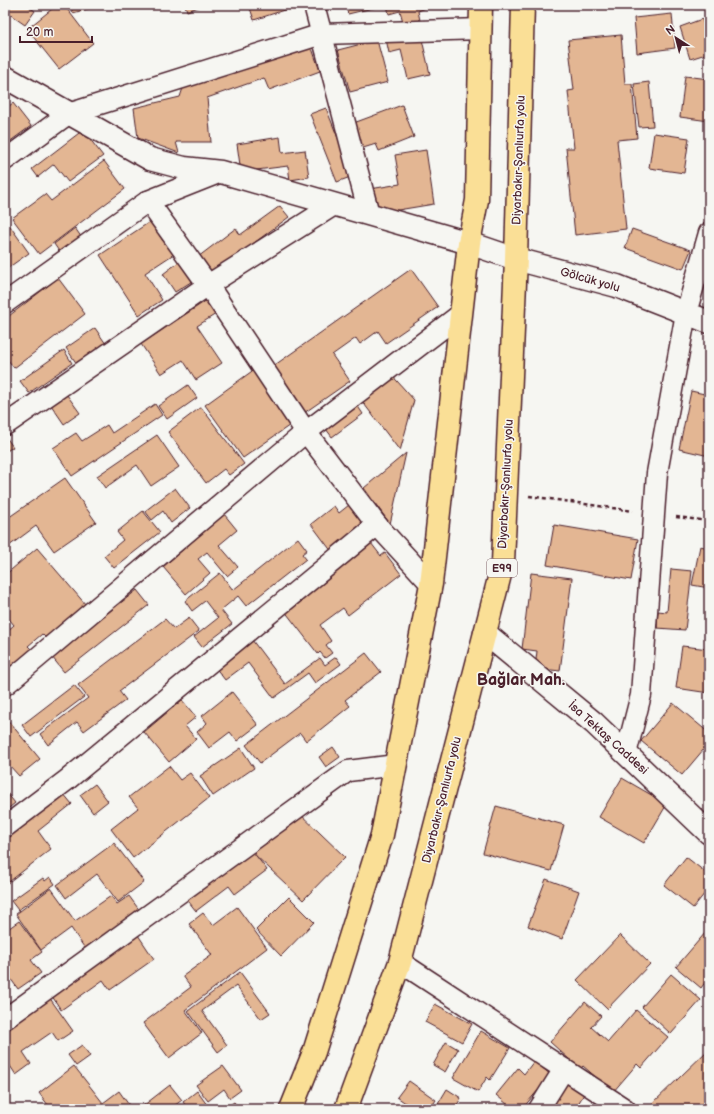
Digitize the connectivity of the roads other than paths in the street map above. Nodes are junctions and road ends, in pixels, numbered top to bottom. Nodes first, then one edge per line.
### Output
1 (314, 5) edge
2 (480, 5) edge
3 (524, 5) edge
4 (481, 29) junction
5 (322, 34) junction
6 (5, 77) edge
7 (68, 114) junction
8 (5, 160) edge
9 (221, 172) junction
10 (148, 201) junction
11 (334, 204) junction
12 (369, 214) junction
13 (709, 232) edge
14 (469, 243) junction
15 (516, 259) junction
16 (208, 285) junction
17 (5, 303) edge
18 (686, 313) junction
19 (461, 314) junction
20 (709, 322) edge
21 (5, 425) edge
22 (306, 432) junction
23 (377, 525) junction
24 (431, 584) junction
25 (485, 633) junction
26 (5, 685) edge
27 (626, 754) junction
28 (396, 765) junction
29 (5, 827) edge
30 (709, 833) edge
31 (400, 962) junction
32 (5, 1019) edge
33 (564, 1069) junction
34 (291, 1109) edge
35 (346, 1109) edge
36 (539, 1109) edge
37 (625, 1109) edge

1 - 5 street
2 - 4 highway
3 - 15 highway, Diyarbakır-Şanlıurfa yolu / E99
4 - 5 street
4 - 14 highway
5 - 7 street
5 - 12 street
6 - 7 street, Gölcük yolu
7 - 8 street
7 - 9 street, Gölcük yolu
9 - 10 street
9 - 11 street, Gölcük yolu
10 - 16 street
10 - 17 street
11 - 12 street, Gölcük yolu
11 - 16 street
12 - 14 street, Gölcük yolu
13 - 18 street
14 - 15 street, Gölcük yolu
14 - 19 highway
15 - 18 street, Gölcük yolu
15 - 25 highway, Diyarbakır-Şanlıurfa yolu / E99
16 - 21 street
16 - 22 street
18 - 20 street, Gölcük yolu
18 - 27 street
19 - 22 street
19 - 24 highway
22 - 23 street
22 - 26 street
23 - 24 street
23 - 29 street
24 - 28 highway
25 - 27 street, İsa Tektaş Caddesi
25 - 31 highway, Diyarbakır-Şanlıurfa yolu / E99
27 - 30 street, İsa Tektaş Caddesi
28 - 32 street
28 - 34 highway
31 - 33 street
31 - 35 highway, Diyarbakır-Şanlıurfa yolu / E99
33 - 36 street
33 - 37 street

